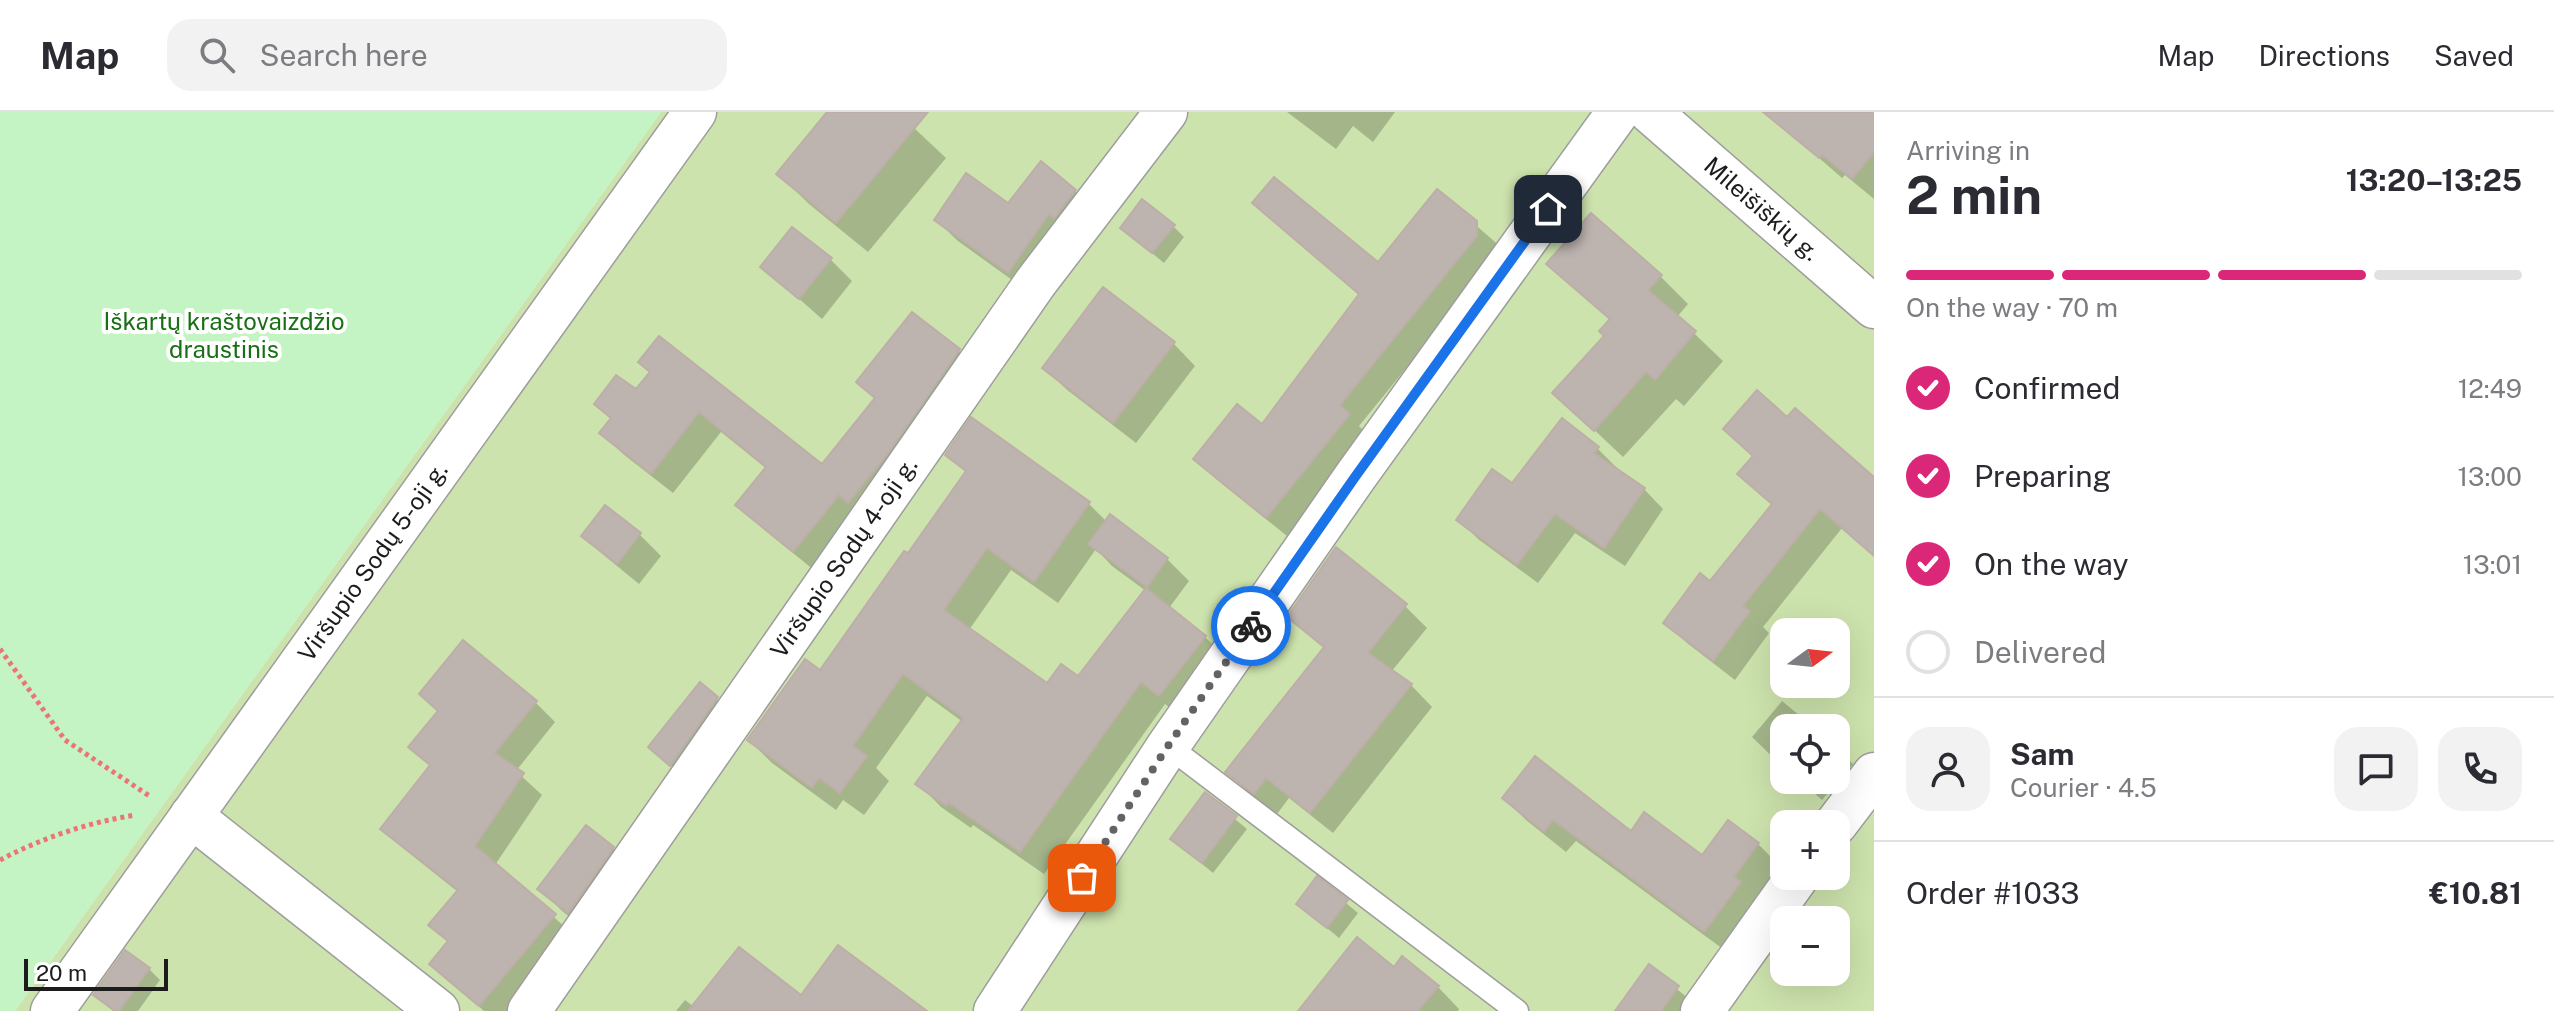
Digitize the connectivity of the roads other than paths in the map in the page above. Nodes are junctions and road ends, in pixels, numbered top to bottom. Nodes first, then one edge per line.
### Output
1 (695, 112) edge
2 (1166, 112) edge
3 (1618, 112) edge
4 (1650, 112) edge
5 (1874, 307) edge
6 (1168, 746) junction
7 (1874, 774) edge
8 (1847, 810) edge
9 (182, 813) junction
10 (1788, 890) edge
11 (52, 1011) edge
12 (438, 1011) edge
13 (529, 1011) edge
14 (995, 1011) edge
15 (1517, 1011) edge
16 (1702, 1011) edge

1 - 9 street, Viršupio Sodų 5-oji g.
2 - 13 street, Viršupio Sodų 4-oji g.
3 - 6 street
4 - 5 street, Mileišiškių g.
6 - 14 street
6 - 15 lane
7 - 8 street
9 - 11 street, Viršupio Sodų 5-oji g.
9 - 12 street
10 - 16 street

